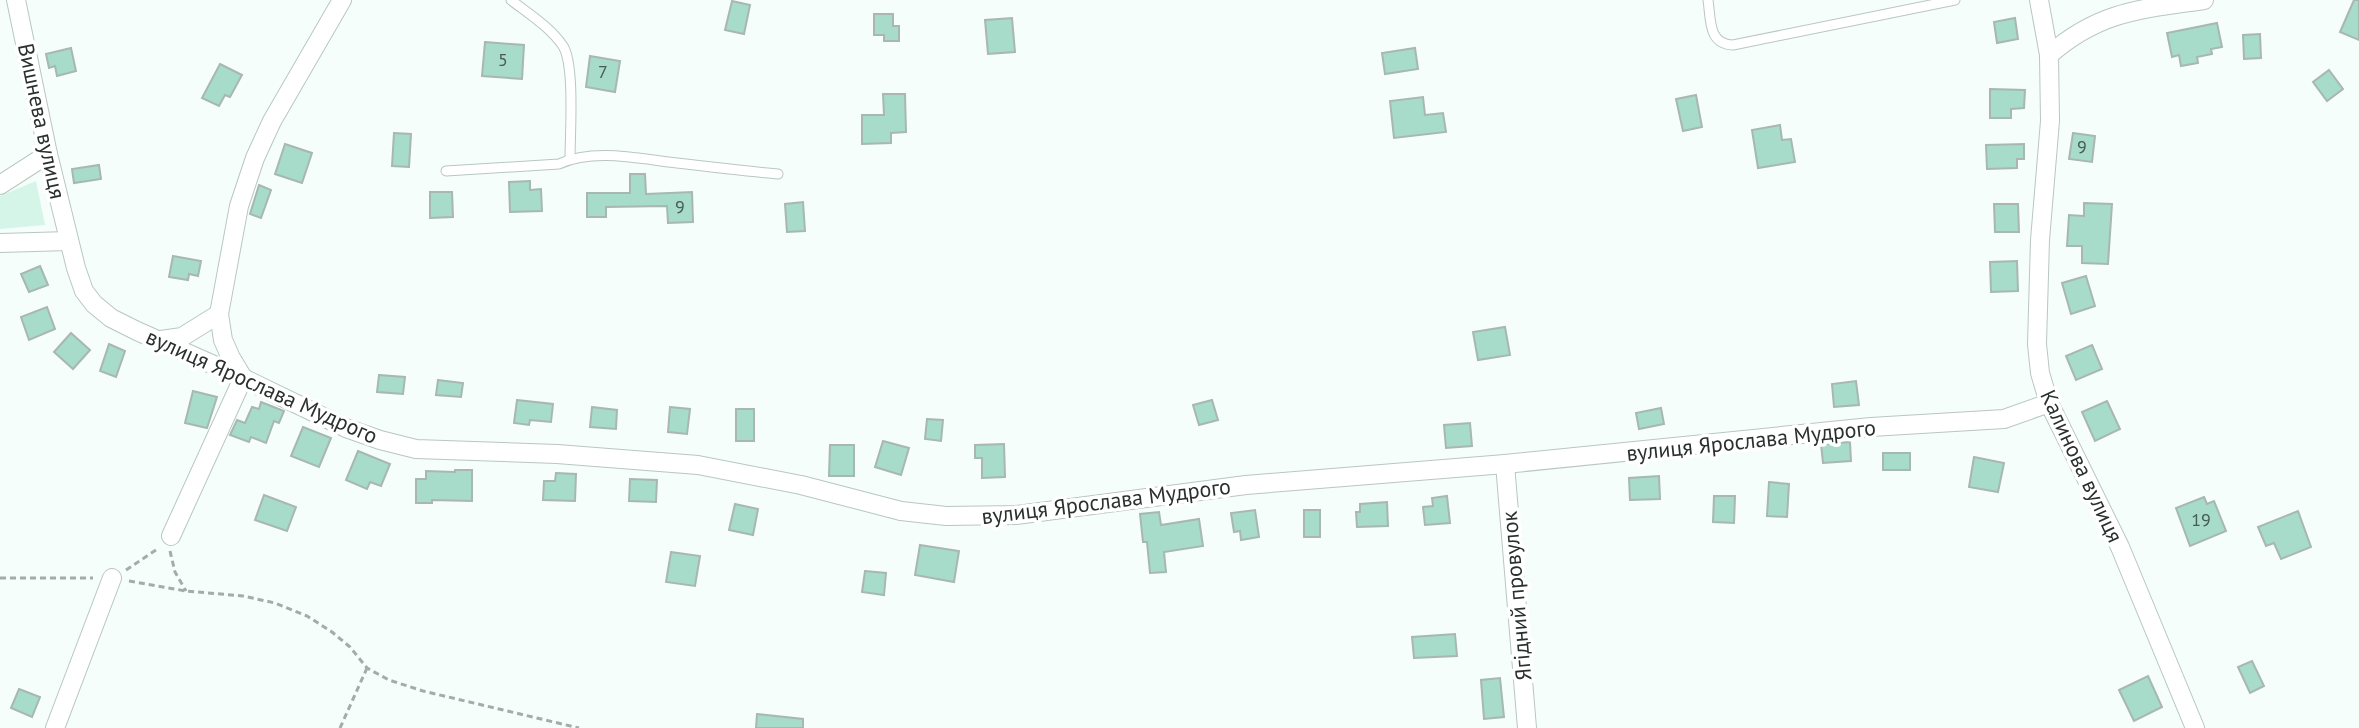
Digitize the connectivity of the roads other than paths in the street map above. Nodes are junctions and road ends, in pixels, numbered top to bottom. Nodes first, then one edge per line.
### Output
1 (16, 0) edge
2 (342, 0) edge
3 (511, 0) edge
4 (1708, 0) edge
5 (1955, 0) edge
6 (2039, 0) edge
7 (2204, 0) edge
8 (2049, 55) junction
9 (48, 154) junction
10 (570, 159) junction
11 (446, 171) dead end
12 (778, 174) dead end
13 (0, 185) edge
14 (69, 241) junction
15 (0, 243) edge
16 (219, 314) junction
17 (160, 340) junction
18 (243, 378) junction
19 (2049, 403) junction
20 (1505, 464) junction
21 (171, 536) road end
22 (112, 578) road end
23 (55, 728) edge
24 (1527, 728) edge
25 (2195, 728) edge

1 - 9 street, Вишнева вулиця
2 - 16 street
3 - 10 lane
4 - 5 lane
6 - 8 street, Калинова вулиця
7 - 8 street
8 - 19 street, Калинова вулиця
9 - 13 street
9 - 14 street, Вишнева вулиця
10 - 11 lane
10 - 12 lane
14 - 15 street
14 - 17 street, вулиця Ярослава Мудрого
16 - 17 street
16 - 18 street
17 - 18 street, вулиця Ярослава Мудрого
18 - 20 street, вулиця Ярослава Мудрого
18 - 21 street
19 - 20 street, вулиця Ярослава Мудрого
19 - 25 street, Калинова вулиця
20 - 24 street, Ягідний провулок
22 - 23 street

